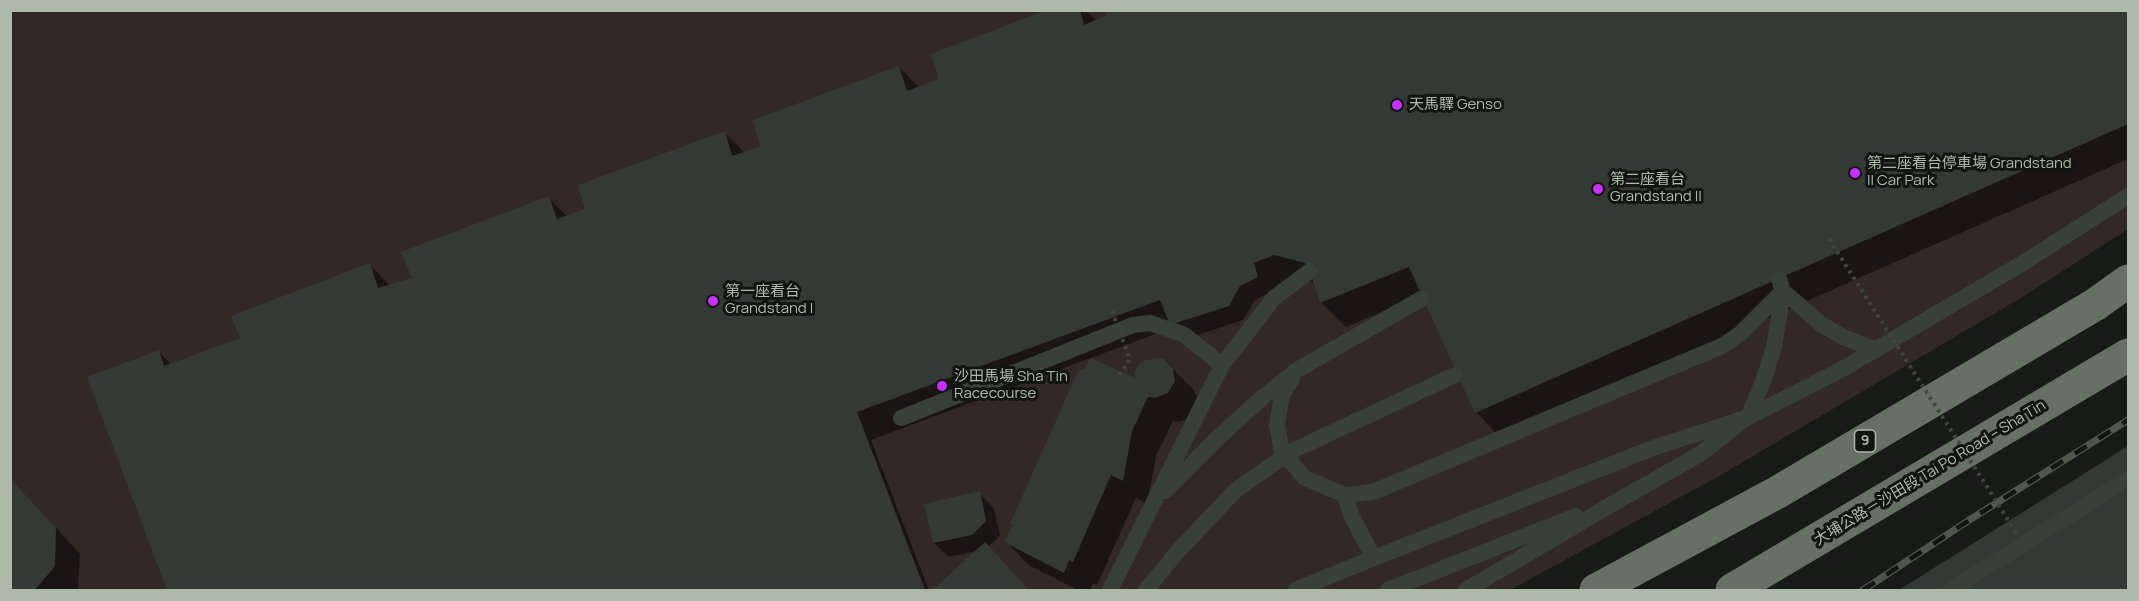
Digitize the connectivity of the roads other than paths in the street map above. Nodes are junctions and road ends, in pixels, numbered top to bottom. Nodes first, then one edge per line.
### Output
1 (2128, 196) edge
2 (1310, 271) dead end
3 (2128, 281) edge
4 (1781, 285) junction
5 (1421, 299) dead end
6 (1876, 350) junction
7 (2128, 355) edge
8 (1221, 365) junction
9 (1297, 370) junction
10 (1455, 375) dead end
11 (1748, 417) junction
12 (901, 418) dead end
13 (2128, 479) edge
14 (1345, 495) junction
15 (1155, 500) junction
16 (1619, 500) junction
17 (1374, 558) junction
18 (1110, 591) edge
19 (1146, 591) edge
20 (1295, 591) edge
21 (1388, 591) edge
22 (1466, 591) edge
23 (1596, 591) edge
24 (1732, 591) edge
25 (1950, 591) edge

1 - 6 lane
2 - 8 lane
3 - 23 highway, 9
4 - 6 lane
4 - 11 lane
4 - 14 lane
5 - 9 lane
6 - 11 lane
7 - 24 highway, 大埔公路－沙田段 Tai Po Road – Sha Tin
8 - 12 lane
8 - 15 lane
9 - 14 lane
9 - 15 lane
10 - 19 lane, bridge
11 - 16 lane
11 - 17 lane
13 - 25 lane
14 - 17 lane
15 - 18 lane
16 - 21 lane
16 - 22 lane
17 - 20 lane

